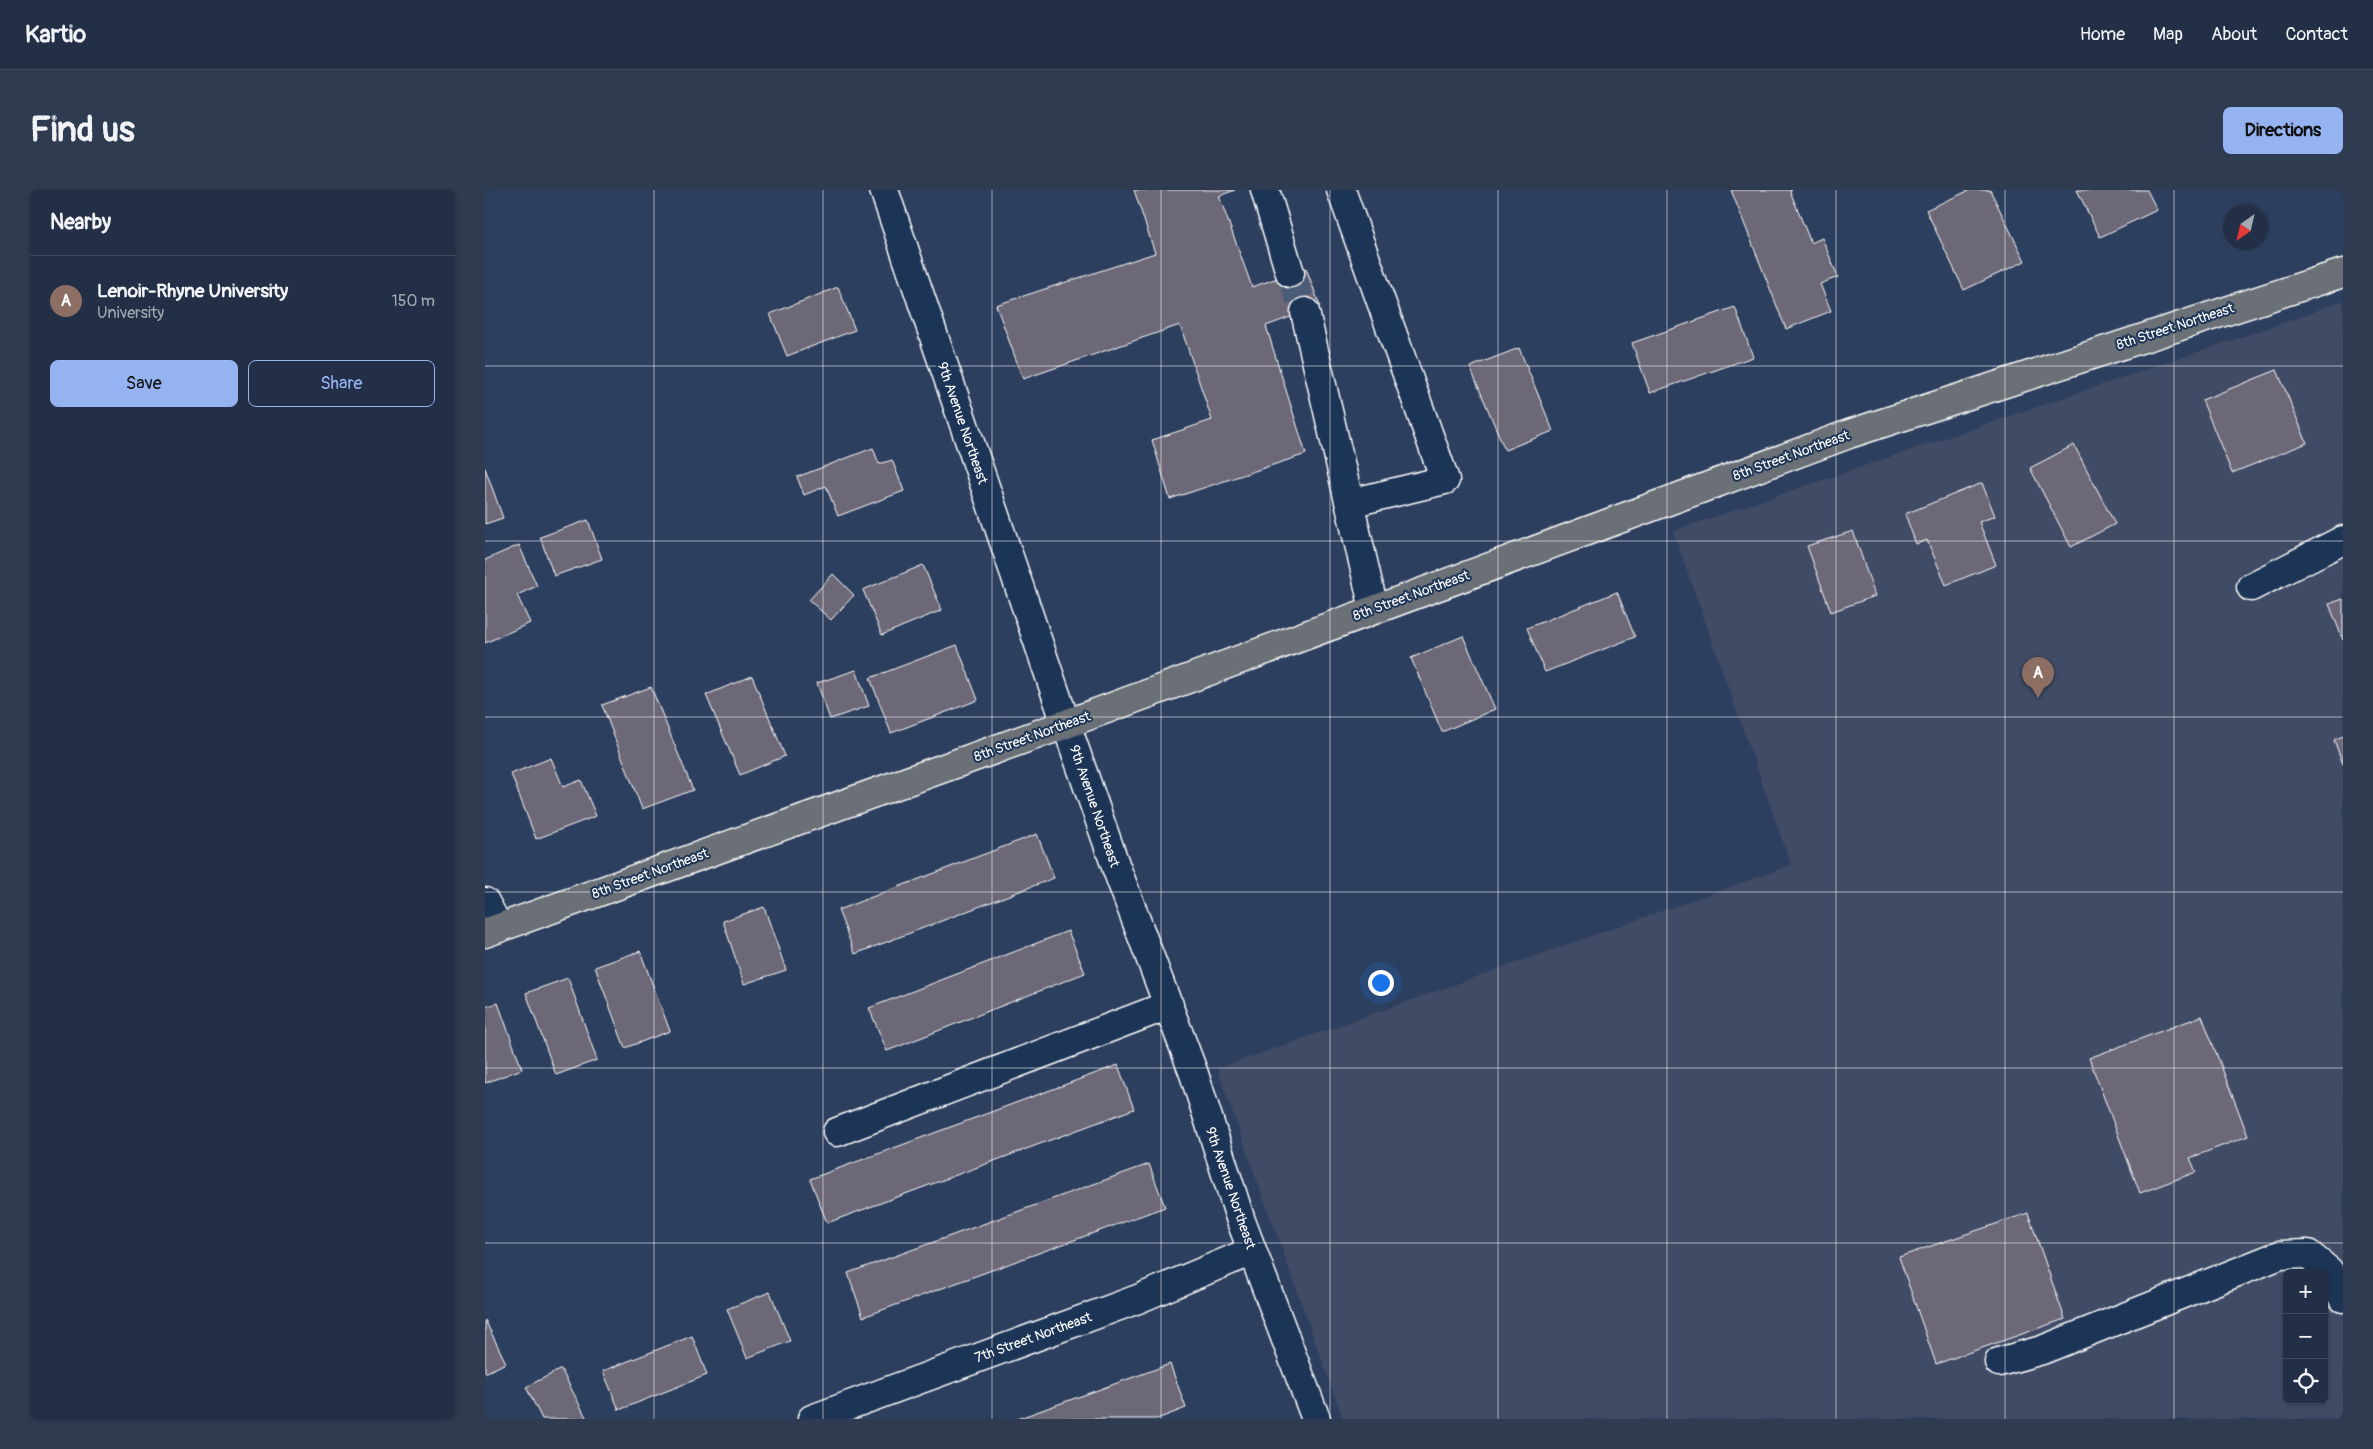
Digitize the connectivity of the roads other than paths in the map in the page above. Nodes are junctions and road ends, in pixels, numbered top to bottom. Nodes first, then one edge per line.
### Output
1 (884, 190) edge
2 (1265, 190) edge
3 (1341, 190) edge
4 (1290, 273) tunnel mouth
5 (2343, 273) edge
6 (1305, 312) tunnel mouth
7 (1351, 503) junction
8 (2343, 540) edge
9 (2251, 587) dead end
10 (1375, 609) junction
11 (1065, 724) junction
12 (485, 902) edge
13 (492, 930) edge
14 (1169, 1006) junction
15 (837, 1132) dead end
16 (1253, 1251) junction
17 (2343, 1298) edge
18 (1999, 1362) dead end
19 (812, 1419) edge
20 (1316, 1419) edge

1 - 11 street, 9th Avenue Northeast
2 - 4 street
3 - 7 street
5 - 10 main road, 8th Street Northeast
6 - 7 street
7 - 10 street
8 - 9 street
10 - 11 main road, 8th Street Northeast
11 - 13 main road, 8th Street Northeast
11 - 14 street, 9th Avenue Northeast
12 - 13 street
14 - 15 street
14 - 16 street, 9th Avenue Northeast
16 - 19 street, 7th Street Northeast
16 - 20 street, 9th Avenue Northeast
17 - 18 street

